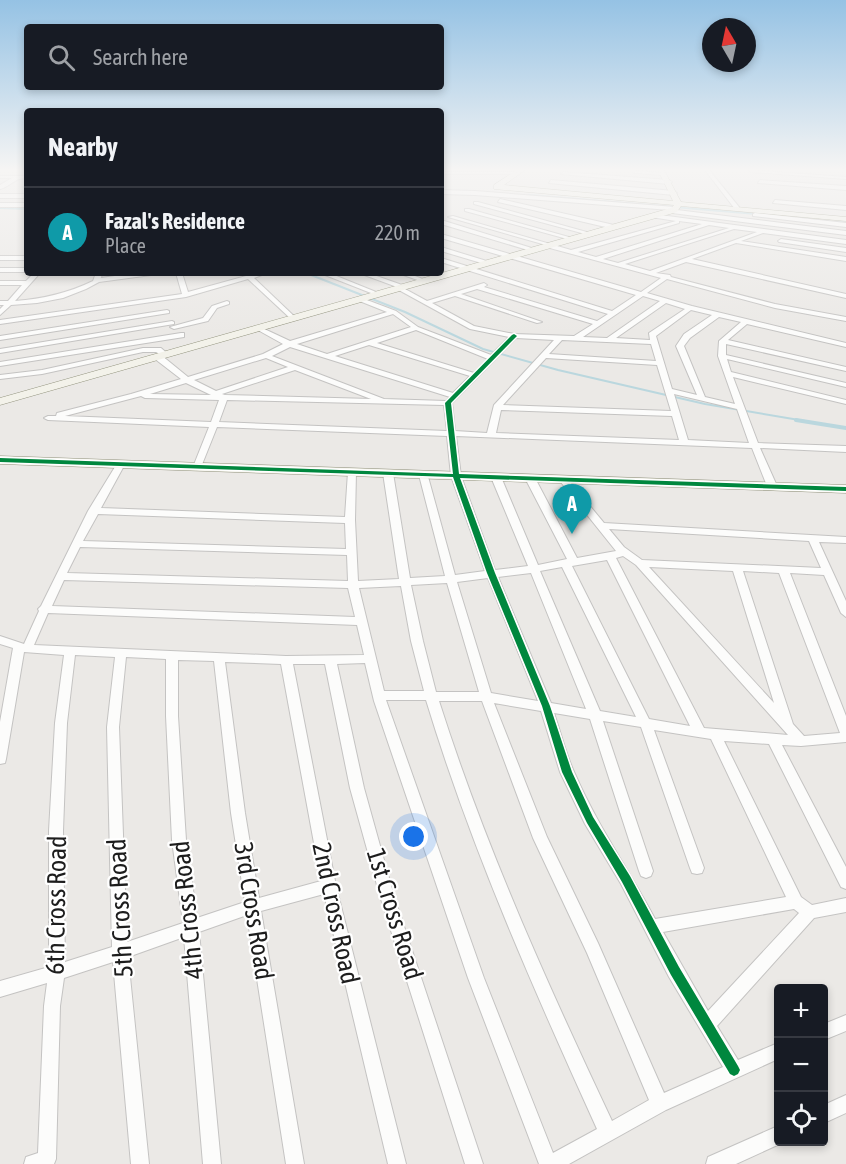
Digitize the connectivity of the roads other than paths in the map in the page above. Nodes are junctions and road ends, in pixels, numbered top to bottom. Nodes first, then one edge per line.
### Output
1 (449, 224) edge
2 (477, 224) edge
3 (519, 224) edge
4 (555, 224) edge
5 (605, 224) edge
6 (624, 224) edge
7 (668, 224) edge
8 (708, 224) edge
9 (711, 224) edge
10 (740, 224) edge
11 (779, 224) edge
12 (614, 227) junction
13 (735, 228) junction
14 (761, 232) junction
15 (846, 233) edge
16 (591, 234) junction
17 (444, 237) edge
18 (751, 237) junction
19 (573, 239) junction
20 (735, 242) junction
21 (846, 242) edge
22 (550, 245) junction
23 (444, 250) edge
24 (533, 250) junction
25 (846, 250) edge
26 (571, 252) junction
27 (511, 256) junction
28 (0, 258) edge
29 (24, 258) edge
30 (598, 259) junction
31 (846, 259) edge
32 (686, 260) junction
33 (444, 261) edge
34 (488, 263) junction
35 (620, 264) junction
36 (469, 268) junction
37 (0, 270) edge
38 (24, 270) edge
39 (652, 272) junction
40 (444, 273) edge
41 (34, 276) edge
42 (180, 276) edge
43 (252, 276) edge
44 (331, 276) edge
45 (371, 276) edge
46 (411, 276) edge
47 (435, 276) edge
48 (668, 276) junction
49 (98, 277) edge
50 (249, 277) junction
51 (501, 279) junction
52 (424, 280) junction
53 (0, 283) edge
54 (27, 283) junction
55 (401, 287) junction
56 (477, 287) junction
57 (376, 294) junction
58 (454, 294) junction
59 (642, 294) junction
60 (186, 295) junction
61 (0, 296) edge
62 (15, 296) junction
63 (846, 296) edge
64 (64, 297) junction
65 (361, 298) junction
66 (161, 299) junction
67 (665, 301) junction
68 (0, 303) edge
69 (8, 303) junction
70 (227, 303) dead end
71 (427, 303) junction
72 (546, 308) junction
73 (690, 308) junction
74 (167, 312) junction
75 (394, 312) junction
76 (0, 313) edge
77 (66, 313) junction
78 (611, 313) junction
79 (717, 315) junction
80 (293, 318) junction
81 (845, 318) edge
82 (0, 322) edge
83 (539, 322) junction
84 (745, 322) junction
85 (597, 323) junction
86 (173, 325) junction
87 (258, 328) junction
88 (416, 328) junction
89 (181, 335) junction
90 (513, 336) junction
91 (531, 336) junction
92 (0, 338) edge
93 (560, 338) junction
94 (576, 338) junction
95 (610, 339) junction
96 (723, 341) junction
97 (653, 342) junction
98 (370, 343) junction
99 (289, 344) junction
100 (846, 345) edge
101 (194, 346) junction
102 (0, 351) edge
103 (329, 355) junction
104 (161, 356) junction
105 (266, 356) junction
106 (722, 356) junction
107 (493, 358) junction
108 (544, 358) junction
109 (660, 363) junction
110 (0, 364) edge
111 (296, 368) junction
112 (846, 369) edge
113 (728, 374) junction
114 (473, 375) junction
115 (0, 377) edge
116 (187, 380) junction
117 (846, 385) edge
118 (668, 392) junction
119 (214, 394) junction
120 (134, 396) junction
121 (455, 396) junction
122 (224, 398) junction
123 (702, 398) junction
124 (0, 402) edge
125 (846, 402) edge
126 (389, 404) junction
127 (448, 404) junction
128 (497, 407) junction
129 (743, 412) junction
130 (675, 414) junction
131 (212, 425) junction
132 (451, 433) junction
133 (491, 435) junction
134 (684, 442) junction
135 (754, 444) junction
136 (846, 448) edge
137 (0, 460) edge
138 (121, 464) junction
139 (197, 467) junction
140 (352, 472) junction
141 (388, 473) junction
142 (424, 474) junction
143 (456, 476) junction
144 (496, 477) junction
145 (530, 478) junction
146 (563, 479) junction
147 (772, 486) junction
148 (845, 491) edge
149 (93, 511) junction
150 (350, 520) junction
151 (600, 526) junction
152 (813, 539) junction
153 (846, 540) edge
154 (77, 544) junction
155 (352, 552) junction
156 (624, 552) junction
157 (610, 556) junction
158 (569, 562) junction
159 (640, 563) junction
160 (737, 568) junction
161 (533, 569) junction
162 (783, 570) junction
163 (828, 572) junction
164 (491, 573) junction
165 (60, 576) junction
166 (451, 579) junction
167 (404, 582) junction
168 (353, 585) junction
169 (44, 609) junction
170 (846, 613) edge
171 (361, 621) junction
172 (0, 640) edge
173 (23, 647) junction
174 (70, 650) junction
175 (121, 652) junction
176 (172, 655) junction
177 (219, 657) junction
178 (370, 659) junction
179 (286, 660) junction
180 (330, 660) junction
181 (379, 695) junction
182 (431, 695) junction
183 (486, 697) junction
184 (546, 706) junction
185 (595, 715) junction
186 (646, 725) junction
187 (788, 728) junction
188 (846, 732) edge
189 (700, 733) junction
190 (715, 735) junction
191 (846, 737) edge
192 (773, 739) junction
193 (801, 741) junction
194 (0, 759) edge
195 (697, 868) dead end
196 (645, 871) dead end
197 (846, 882) edge
198 (329, 886) junction
199 (796, 902) junction
200 (846, 905) edge
201 (254, 906) junction
202 (810, 912) junction
203 (651, 927) junction
204 (191, 928) junction
205 (120, 952) junction
206 (57, 971) junction
207 (0, 989) edge
208 (846, 1023) edge
209 (707, 1025) junction
210 (828, 1030) edge
211 (774, 1053) edge
212 (734, 1070) junction
213 (660, 1104) junction
214 (846, 1104) edge
215 (828, 1112) edge
216 (608, 1132) junction
217 (774, 1137) edge
218 (40, 1162) edge
219 (140, 1164) edge
220 (212, 1164) edge
221 (295, 1164) edge
222 (397, 1164) edge
223 (474, 1164) edge
224 (549, 1164) edge
225 (715, 1164) edge

1 - 24 street
2 - 22 street
3 - 19 street
4 - 16 street
5 - 12 street
6 - 12 street
7 - 26 street
8 - 30 street
9 - 13 street
10 - 13 street
11 - 15 street
12 - 16 street
13 - 14 street
13 - 35 street
14 - 18 street
14 - 21 street
16 - 19 street
17 - 27 street
18 - 20 street
18 - 25 street
19 - 22 street
20 - 31 street
20 - 32 street
22 - 24 street
22 - 26 street
23 - 34 street
24 - 27 street
26 - 30 street
27 - 34 street
27 - 59 street
28 - 29 street
30 - 35 street
32 - 39 street
32 - 63 street
33 - 36 street
34 - 36 street
35 - 39 street
36 - 40 street
36 - 51 street
37 - 38 street
39 - 48 street
41 - 54 street
42 - 60 street
43 - 50 street
44 - 57 street
45 - 55 street
46 - 52 street
47 - 52 street
48 - 59 street
48 - 81 street
49 - 64 street
50 - 60 street
50 - 80 street
51 - 56 street
51 - 78 street
52 - 55 street
53 - 54 street
54 - 62 street
55 - 57 street
55 - 71 street
56 - 58 street
56 - 72 street
57 - 65 street
58 - 71 street
58 - 83 street
59 - 67 street
59 - 78 street
60 - 66 street
61 - 62 street
62 - 69 street
64 - 69 street
64 - 77 street
65 - 75 street
65 - 80 street
66 - 74 street
66 - 77 street
67 - 73 street
67 - 95 street
68 - 69 street
69 - 76 street
70 - 86 street
71 - 90 street
72 - 83 street
72 - 85 street
73 - 79 street
73 - 97 street
74 - 86 street
74 - 92 street
75 - 88 street
75 - 99 street
77 - 82 street
78 - 85 street
79 - 84 street
79 - 123 street
80 - 87 street
83 - 91 street
84 - 96 street
84 - 100 street
85 - 94 street
86 - 89 street
86 - 102 street
87 - 99 street
87 - 101 street
88 - 98 street
88 - 107 street
89 - 101 street
89 - 110 street
90 - 91 street
90 - 107 street
91 - 93 street
93 - 94 street
93 - 108 street
94 - 95 street
95 - 97 street
96 - 106 street
96 - 112 street
97 - 109 street
98 - 103 street
98 - 114 street
99 - 103 street
99 - 105 street
101 - 104 street
103 - 121 street
104 - 115 street
104 - 116 street
104 - 124 street
105 - 111 street
105 - 116 street
106 - 113 street
106 - 117 street
107 - 114 street
108 - 109 street
108 - 128 street
109 - 118 street
111 - 119 street
111 - 126 street
113 - 125 street
113 - 129 street
114 - 121 street
116 - 119 street
116 - 120 street
118 - 123 street
118 - 130 street
119 - 122 street
120 - 122 street
120 - 131 street
121 - 127 street
122 - 126 street
122 - 131 street
123 - 129 street
126 - 127 street
127 - 132 street
128 - 130 street
128 - 133 street
129 - 135 street
130 - 134 street
131 - 132 street
131 - 139 street
132 - 133 street
132 - 143 street
133 - 134 street
134 - 135 street
135 - 136 street
135 - 147 street
137 - 138 street
138 - 139 street
138 - 149 street
139 - 140 street
140 - 141 street
140 - 150 street
141 - 142 street
141 - 167 street
142 - 143 street
142 - 166 street
143 - 144 street
143 - 164 street
144 - 145 street
144 - 161 street
145 - 146 street
145 - 158 street
146 - 147 street
146 - 151 street
147 - 148 street
149 - 150 street
149 - 154 street
150 - 155 street
151 - 152 street
151 - 156 street
152 - 153 street
152 - 163 street
154 - 155 street
154 - 165 street
155 - 168 street
156 - 157 street
156 - 159 street
157 - 158 street
157 - 189 street
158 - 161 street
158 - 186 street
159 - 160 street
159 - 187 street
160 - 162 street
160 - 187 street
161 - 164 street
161 - 185 street
162 - 163 street
162 - 188 street
163 - 170 street
164 - 166 street
164 - 184 street
165 - 168 street
165 - 169 street
166 - 167 street
166 - 183 street
167 - 168 street
167 - 182 street
168 - 171 street
169 - 171 street
169 - 173 street
171 - 178 street
172 - 173 street
173 - 174 street
173 - 194 street
174 - 175 street
174 - 206 street, 6th Cross Road
175 - 176 street
175 - 205 street, 5th Cross Road
176 - 177 street
176 - 204 street, 4th Cross Road
177 - 179 street
177 - 201 street, 3rd Cross Road
178 - 180 street
178 - 181 street
179 - 180 street
179 - 198 street, 2nd Cross Road
180 - 223 street, 1st Cross Road
181 - 182 street
181 - 224 street
182 - 183 street
182 - 216 street
183 - 184 street
183 - 213 street
184 - 185 street
184 - 203 street
185 - 186 street
185 - 196 street
186 - 189 street
186 - 195 street
187 - 193 street
189 - 190 street
190 - 192 street
190 - 199 street
191 - 193 street
192 - 193 street
192 - 197 street
198 - 201 street
198 - 222 street, 2nd Cross Road
199 - 202 street
199 - 203 street
200 - 202 street
201 - 204 street
201 - 221 street, 3rd Cross Road
202 - 209 street
203 - 209 street
204 - 205 street
204 - 220 street, 4th Cross Road
205 - 206 street
205 - 219 street, 5th Cross Road
206 - 207 street
206 - 218 street, 6th Cross Road
208 - 210 street
209 - 212 street
211 - 212 street
212 - 213 street
213 - 216 street
214 - 215 street
216 - 224 street
217 - 225 street

